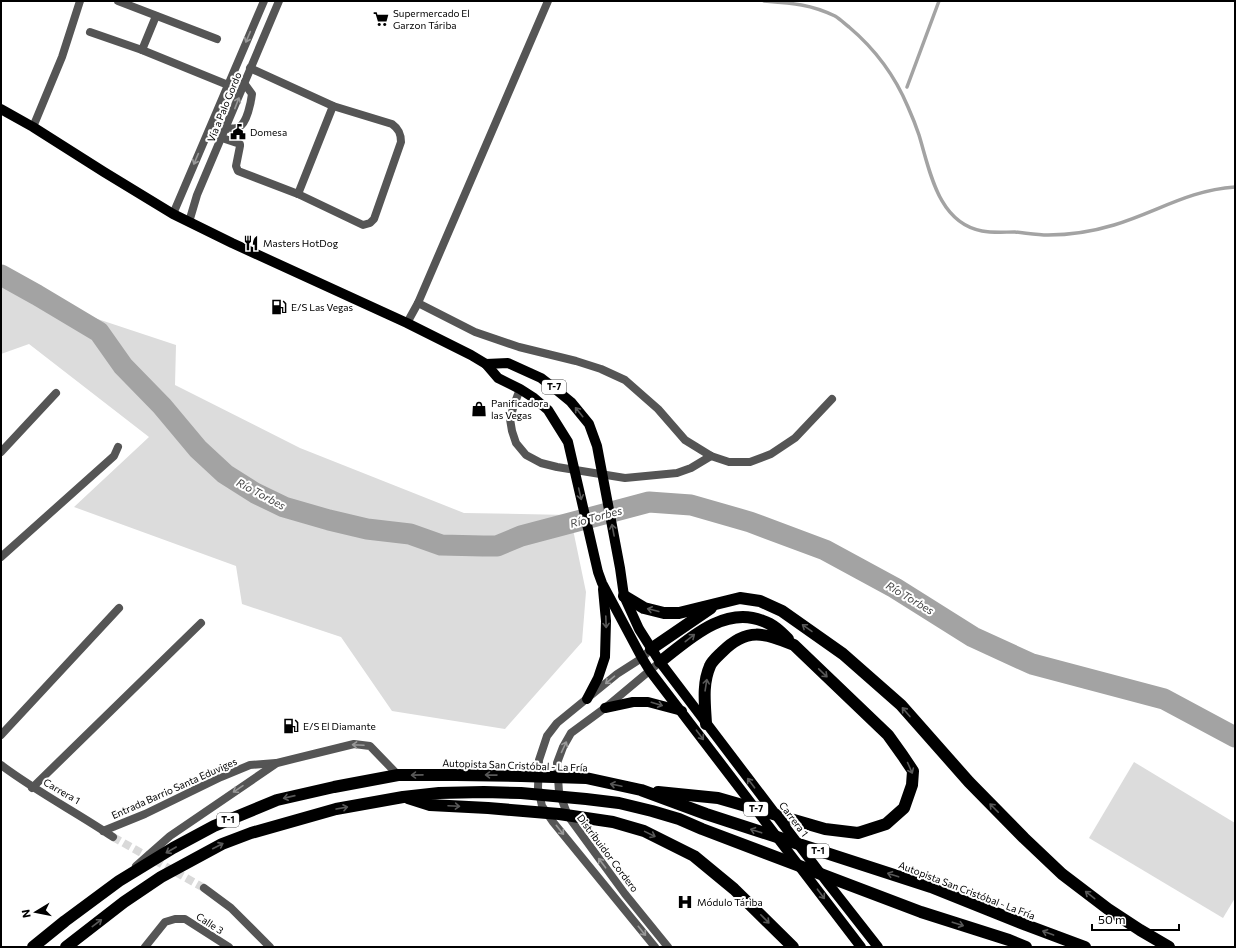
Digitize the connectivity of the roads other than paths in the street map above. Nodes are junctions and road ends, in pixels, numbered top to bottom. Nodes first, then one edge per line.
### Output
1 (80, 1) edge
2 (118, 1) edge
3 (264, 1) edge
4 (279, 1) edge
5 (548, 1) edge
6 (156, 16) junction
7 (90, 32) dead end
8 (217, 39) dead end
9 (142, 50) junction
10 (250, 68) junction
11 (244, 82) junction
12 (228, 85) junction
13 (333, 106) junction
14 (1, 109) edge
15 (33, 127) junction
16 (226, 129) junction
17 (222, 138) junction
18 (298, 194) junction
19 (173, 214) junction
20 (189, 222) junction
21 (418, 303) junction
22 (407, 323) junction
23 (486, 364) junction
24 (520, 389) junction
25 (56, 393) dead end
26 (832, 399) dead end
27 (118, 447) dead end
28 (1, 452) edge
29 (711, 456) junction
30 (1, 557) edge
31 (602, 583) junction
32 (624, 596) junction
33 (719, 604) junction
34 (119, 608) dead end
35 (201, 623) dead end
36 (794, 644) junction
37 (651, 649) junction
38 (642, 658) junction
39 (660, 662) junction
40 (650, 671) junction
41 (587, 699) junction
42 (605, 708) junction
43 (682, 711) junction
44 (706, 724) junction
45 (1, 736) edge
46 (277, 762) junction
47 (2, 768) edge
48 (398, 776) junction
49 (32, 788) junction
50 (641, 790) junction
51 (403, 797) junction
52 (103, 830) junction
53 (112, 837) tunnel mouth
54 (119, 881) junction
55 (204, 888) tunnel mouth
56 (33, 947) edge
57 (66, 947) edge
58 (145, 947) edge
59 (229, 947) edge
60 (270, 947) edge
61 (655, 947) edge
62 (668, 947) edge
63 (793, 947) edge
64 (862, 947) edge
65 (878, 947) edge
66 (1026, 947) edge
67 (1085, 947) edge
68 (1169, 947) edge

1 - 15 street
2 - 6 street
3 -> 12 street, Vía a Palo Gordo
4 - 10 street, Vía a Palo Gordo
5 - 21 street
6 - 8 street
6 - 9 street
7 - 9 street
9 - 12 street
10 - 11 street, Vía a Palo Gordo
10 - 13 street
16 -> 11 street, Vía a Palo Gordo
11 - 16 street
12 -> 19 street, Vía a Palo Gordo
13 - 18 street
13 - 18 street
14 - 15 main road, T-7
15 - 19 main road, T-7
16 - 17 street, Vía a Palo Gordo
17 - 18 street
17 - 20 street, Vía a Palo Gordo
19 - 20 main road, T-7
20 - 22 main road, T-7
21 - 22 street
21 - 29 street
22 - 23 main road, T-7
23 - 24 main road, T-7
32 -> 23 main road, T-7
24 - 29 street
24 -> 31 main road, T-7
25 - 28 street
26 - 29 street
27 - 30 street
31 - 38 main road, T-7
31 -> 41 main road
33 -> 32 highway
32 - 37 main road, T-7
33 - 37 highway
68 -> 33 highway
34 - 45 street
35 - 49 street
39 -> 36 highway
44 -> 36 highway
36 -> 50 highway
37 - 38 street
37 - 39 main road, T-7
38 - 40 main road, T-7
38 -> 41 street
39 - 40 street, Distribuidor Cordero
39 - 44 main road, Carrera 1
40 - 42 street, Distribuidor Cordero
40 - 43 main road, T-7
41 -> 61 street
42 -> 43 main road
62 -> 42 street, Distribuidor Cordero
43 -> 64 main road, T-7
65 -> 44 main road, Carrera 1
48 -> 46 street
46 - 52 street, Entrada Barrio Santa Eduviges
46 -> 54 street
47 - 49 street, Carrera 1
50 -> 48 highway, Autopista San Cristóbal - La Fría / T-1
48 -> 54 highway, Autopista San Cristóbal - La Fría / T-1
49 - 52 street, Carrera 1
67 -> 50 highway, Autopista San Cristóbal - La Fría / T-1
57 -> 51 highway, T-1
51 -> 63 highway
51 -> 66 highway, T-1
52 - 53 street, Carrera 1
54 - 56 highway, Autopista San Cristóbal - La Fría / T-1
55 - 60 street
58 - 59 street, Calle 3

